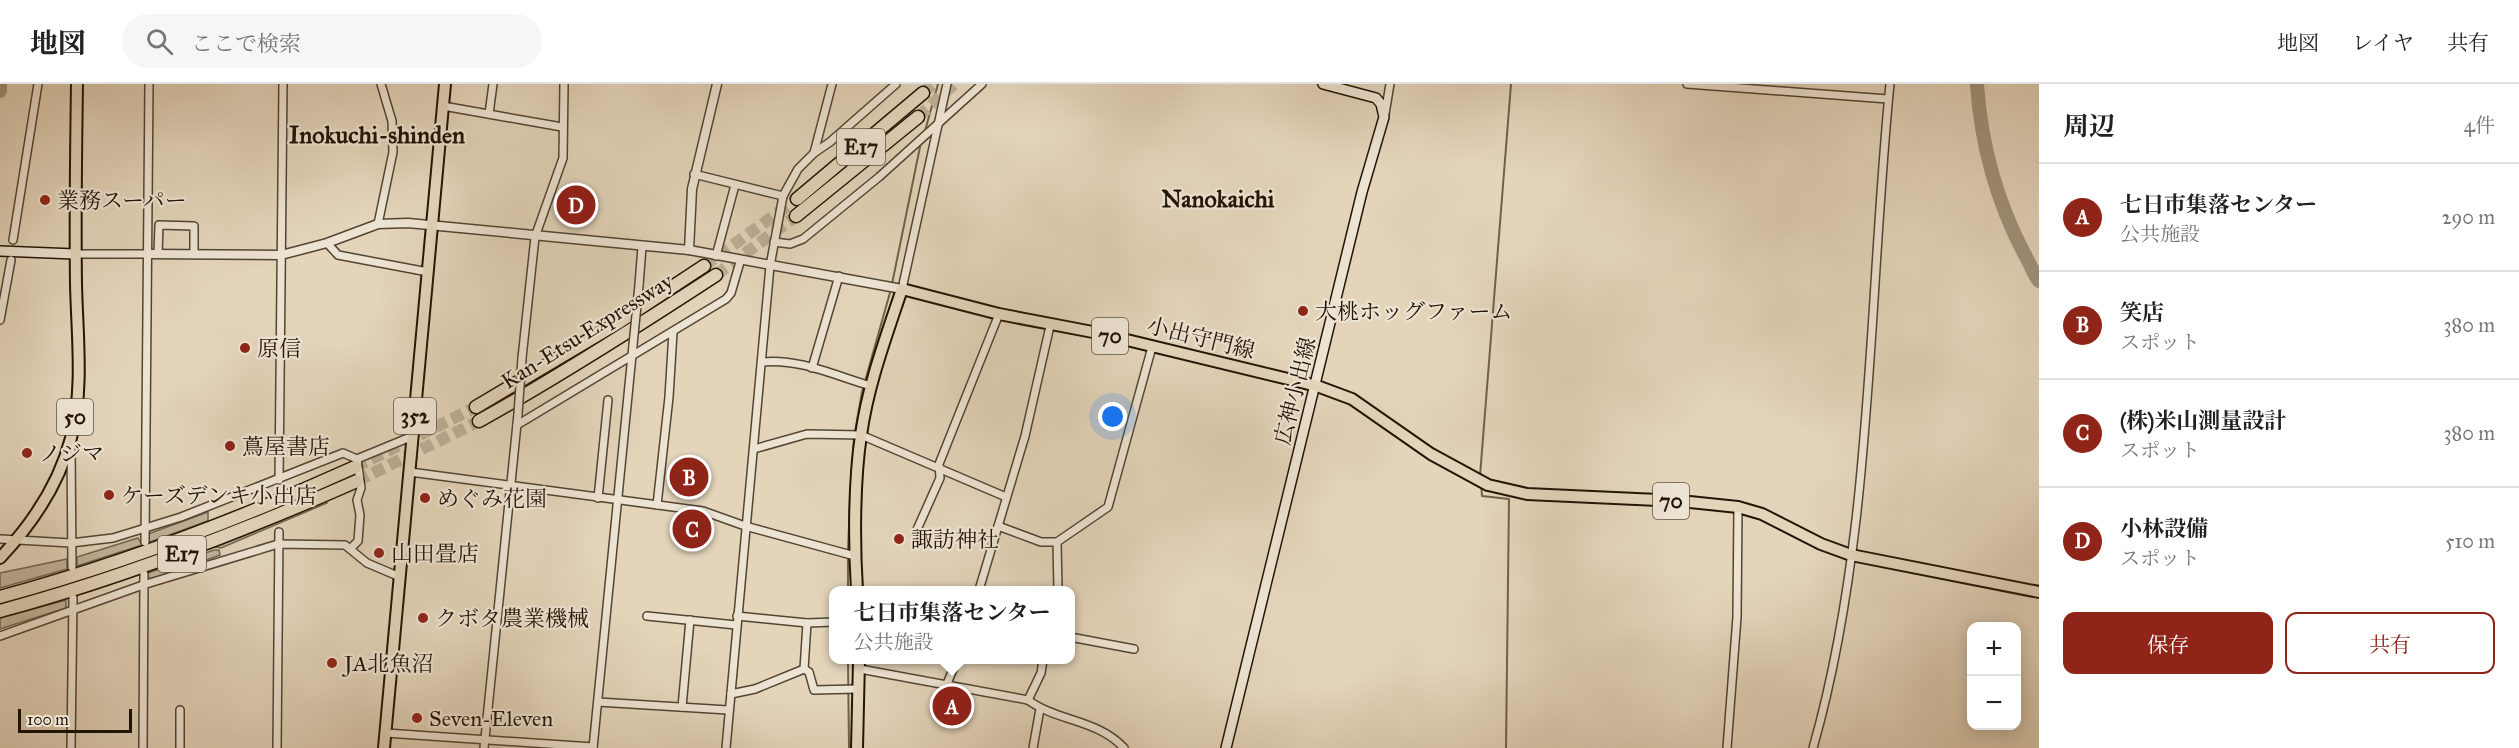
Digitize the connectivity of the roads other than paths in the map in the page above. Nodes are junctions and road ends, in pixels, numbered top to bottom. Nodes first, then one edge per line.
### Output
1 (38, 84) edge
2 (77, 84) edge
3 (149, 84) edge
4 (283, 84) edge
5 (381, 84) edge
6 (445, 84) edge
7 (493, 84) edge
8 (564, 84) edge
9 (717, 84) edge
10 (832, 84) edge
11 (896, 84) edge
12 (947, 84) edge
13 (982, 84) edge
14 (1323, 84) edge
15 (1390, 84) edge
16 (1687, 84) edge
17 (1890, 84) edge
18 (923, 93) tunnel mouth
19 (1888, 99) junction
20 (443, 106) junction
21 (489, 114) junction
22 (918, 117) tunnel mouth
23 (1384, 117) junction
24 (939, 121) junction
25 (562, 127) junction
26 (814, 153) junction
27 (694, 174) junction
28 (735, 185) junction
29 (783, 196) junction
30 (797, 199) tunnel mouth
31 (796, 216) tunnel mouth
32 (378, 224) junction
33 (432, 226) junction
34 (535, 237) junction
35 (13, 240) dead end
36 (774, 242) junction
37 (327, 243) junction
38 (642, 247) junction
39 (689, 250) junction
40 (6, 254) edge
41 (75, 254) junction
42 (148, 254) junction
43 (158, 254) junction
44 (194, 254) junction
45 (281, 255) junction
46 (716, 256) junction
47 (740, 262) junction
48 (704, 266) tunnel mouth
49 (770, 266) junction
50 (428, 272) junction
51 (716, 274) tunnel mouth
52 (839, 276) junction
53 (902, 289) junction
54 (999, 314) junction
55 (0, 320) edge
56 (1050, 326) junction
57 (673, 332) junction
58 (1152, 347) junction
59 (633, 358) junction
60 (762, 362) junction
61 (812, 368) junction
62 (871, 386) junction
63 (1317, 387) junction
64 (608, 400) dead end
65 (476, 406) tunnel mouth
66 (478, 421) tunnel mouth
67 (517, 425) junction
68 (861, 435) junction
69 (413, 436) junction
70 (71, 439) junction
71 (754, 449) junction
72 (356, 463) junction
73 (940, 470) junction
74 (410, 472) junction
75 (279, 480) junction
76 (357, 481) tunnel mouth
77 (509, 484) junction
78 (1006, 497) junction
79 (598, 498) junction
80 (618, 501) junction
81 (657, 505) junction
82 (1738, 507) junction
83 (745, 526) junction
84 (998, 526) junction
85 (144, 528) junction
86 (279, 532) dead end
87 (915, 534) dead end
88 (0, 539) edge
89 (17, 540) junction
90 (145, 542) dead end
91 (1057, 542) junction
92 (71, 543) junction
93 (278, 544) junction
94 (351, 548) junction
95 (1851, 555) junction
96 (855, 556) junction
97 (0, 558) edge
98 (72, 567) dead end
99 (144, 574) dead end
100 (400, 577) junction
101 (143, 585) junction
102 (857, 586) edge
103 (980, 586) edge
104 (1058, 586) edge
105 (2039, 592) edge
106 (0, 597) edge
107 (73, 598) dead end
108 (0, 610) edge
109 (72, 612) junction
110 (647, 616) dead end
111 (690, 620) junction
112 (736, 621) junction
113 (829, 622) edge
114 (807, 623) junction
115 (0, 636) edge
116 (1075, 638) edge
117 (1134, 649) dead end
118 (859, 664) edge
119 (955, 664) edge
120 (1042, 664) edge
121 (804, 669) junction
122 (946, 686) junction
123 (856, 689) junction
124 (731, 694) junction
125 (1028, 700) junction
126 (598, 702) junction
127 (682, 707) junction
128 (1040, 709) junction
129 (180, 710) dead end
130 (728, 710) junction
131 (386, 732) junction
132 (484, 739) junction
133 (71, 748) edge
134 (143, 748) edge
135 (180, 748) edge
136 (277, 748) edge
137 (384, 748) edge
138 (484, 748) edge
139 (593, 748) edge
140 (726, 748) edge
141 (857, 748) edge
142 (1033, 748) edge
143 (1124, 748) edge
144 (1226, 748) edge
145 (1727, 748) edge
146 (1813, 748) edge

1 - 35 street
2 - 41 main road, 50
3 - 42 street
4 - 45 street
5 - 32 street
6 - 20 main road, 352
7 - 21 street
8 - 25 street
9 - 27 street
10 - 26 street
11 - 26 street
12 - 24 street
13 - 24 street
14 - 23 main road
15 - 23 street
16 - 19 street
17 - 19 street
18 - 30 highway, E17
19 - 95 street
20 - 21 street
20 - 33 main road, 352
21 - 25 street
22 - 31 highway, E17
23 - 63 main road, 広神小出線
24 - 36 street
24 - 53 street
25 - 34 street
26 - 29 street
27 - 28 street
27 - 39 street
28 - 29 street
28 - 46 street
29 - 36 street
32 - 33 street
32 - 37 street
33 - 34 street
33 - 50 main road, 352
34 - 38 street
34 - 67 street, bridge
36 - 49 street
37 - 45 street
37 - 50 street
38 - 39 street
38 - 59 street, bridge
39 - 46 street
40 - 41 main road
40 - 55 street
41 - 42 street
41 - 70 main road, 50
42 - 43 street
42 - 85 street
43 - 44 street
43 - 44 street
44 - 45 street
45 - 75 street
46 - 47 street
47 - 49 street
47 - 57 street
48 - 65 highway, Kan-Etsu Expressway
49 - 52 street
49 - 60 street
50 - 69 main road, 352
51 - 66 highway, Kan-Etsu Expressway
52 - 53 street
52 - 61 street
53 - 54 main road, 小出守門線 / 70
53 - 62 main road
54 - 56 main road, 小出守門線 / 70
54 - 73 street
56 - 58 main road, 小出守門線 / 70
56 - 78 street
57 - 59 street
57 - 81 street
58 - 63 main road, 小出守門線 / 70
58 - 91 street
59 - 67 street
59 - 80 street
60 - 61 street
60 - 71 street
61 - 62 street
62 - 68 main road
63 - 82 main road, 70
63 - 144 main road, 広神小出線
64 - 79 street
67 - 77 street
68 - 71 street
68 - 73 street
68 - 96 main road
69 - 72 street
69 - 74 main road, 352
70 - 89 main road, 50
70 - 92 street
71 - 83 street
72 - 75 street
72 - 94 street
72 - 106 highway, E17
73 - 78 street
73 - 87 street
74 - 77 street
74 - 100 main road, 352
75 - 85 street
76 - 108 highway, E17
77 - 79 street
77 - 132 street
78 - 84 street
79 - 80 street
80 - 81 street
80 - 126 street
81 - 83 street
82 - 95 main road, 70
82 - 145 street
83 - 96 street
83 - 112 street
84 - 91 street
84 - 103 street
85 - 90 street
85 - 92 street
86 - 93 street
88 - 89 street
89 - 92 street
89 - 97 main road, 50
91 - 104 street
92 - 98 street
93 - 94 street
93 - 101 street
93 - 136 street
94 - 100 street
95 - 105 main road, 70
95 - 146 street
96 - 102 main road
99 - 101 street
100 - 131 main road, 352
101 - 109 street
101 - 134 street
107 - 109 street
109 - 115 street
109 - 133 street
110 - 111 street
111 - 112 street
111 - 127 street
112 - 114 street
112 - 124 street
113 - 114 street
114 - 121 street
116 - 117 street
118 - 122 street
118 - 123 main road
119 - 122 street
120 - 125 street
121 - 123 street
121 - 124 street
122 - 125 street
123 - 141 main road
124 - 130 street
125 - 128 street
126 - 127 street
126 - 139 street
127 - 130 street
128 - 142 street
128 - 143 street
129 - 135 street
130 - 140 street
131 - 132 street
131 - 137 main road, 352
132 - 138 street
132 - 139 street

